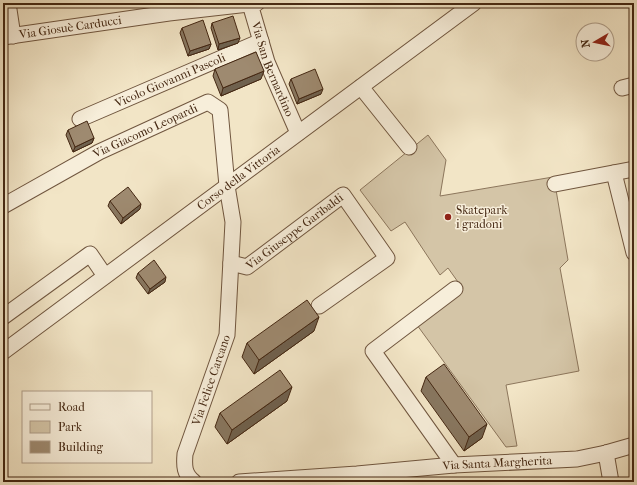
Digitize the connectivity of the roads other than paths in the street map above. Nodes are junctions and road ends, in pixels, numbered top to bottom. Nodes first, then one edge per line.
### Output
1 (8, 3) edge
2 (253, 3) edge
3 (474, 3) edge
4 (168, 8) edge
5 (8, 37) edge
6 (261, 42) junction
7 (361, 87) junction
8 (80, 119) dead end
9 (298, 133) junction
10 (409, 148) dead end
11 (634, 169) edge
12 (614, 172) junction
13 (555, 184) dead end
14 (227, 186) junction
15 (3, 206) edge
16 (634, 253) edge
17 (231, 263) junction
18 (106, 276) junction
19 (455, 289) dead end
20 (319, 306) dead end
21 (3, 317) edge
22 (3, 352) edge
23 (634, 445) edge
24 (606, 453) junction
25 (454, 465) junction
26 (358, 478) edge
27 (191, 479) edge
28 (239, 482) edge
29 (611, 482) edge

1 - 5 street
2 - 4 street, Via Giosuè Carducci
2 - 6 street, Via San Bernardino
3 - 7 street, Corso della Vittoria
4 - 5 street, Via Giosuè Carducci
6 - 8 street, Vicolo Giovanni Pascoli
6 - 9 street, Via San Bernardino
7 - 9 street, Corso della Vittoria
7 - 10 street
9 - 14 street, Corso della Vittoria
11 - 12 street
12 - 13 street
12 - 16 street
14 - 15 street, Via Giacomo Leopardi
14 - 17 street, Via Felice Carcano
14 - 18 street, Corso della Vittoria
17 - 20 street, Via Giuseppe Garibaldi
17 - 27 street, Via Felice Carcano
18 - 21 street
18 - 22 street, Corso della Vittoria
19 - 25 street
23 - 24 street, Via Santa Margherita
24 - 25 street, Via Santa Margherita
24 - 29 street
25 - 26 street, Via Santa Margherita
26 - 28 street, Via Santa Margherita

